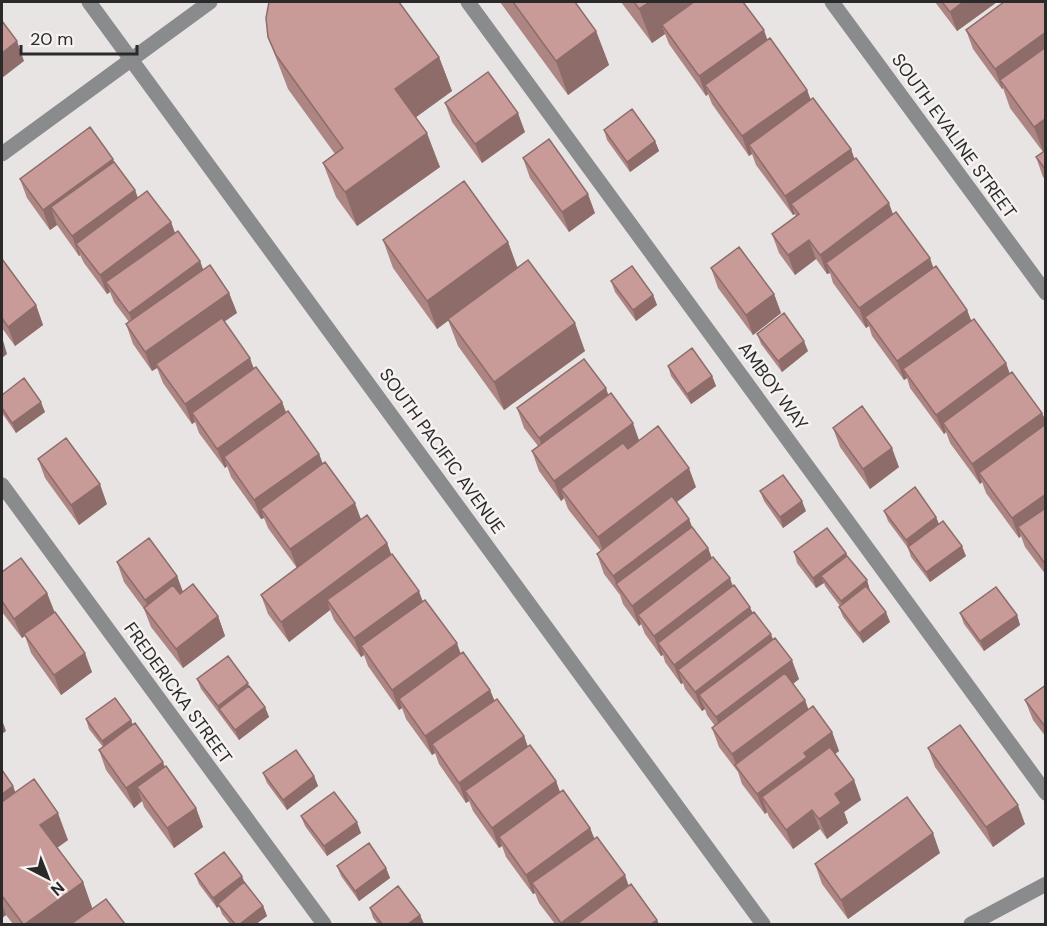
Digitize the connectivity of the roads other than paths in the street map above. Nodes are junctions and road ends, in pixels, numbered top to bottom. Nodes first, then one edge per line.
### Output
1 (89, 2) edge
2 (210, 2) edge
3 (468, 2) edge
4 (832, 2) edge
5 (131, 58) junction
6 (2, 154) edge
7 (1046, 293) edge
8 (2, 485) edge
9 (1046, 793) edge
10 (1046, 884) edge
11 (324, 924) edge
12 (764, 924) edge
13 (971, 924) edge

1 - 5 street, SOUTH PACIFIC AVENUE
2 - 5 street
3 - 9 street, AMBOY WAY
4 - 7 street, SOUTH EVALINE STREET
5 - 6 street
5 - 12 street, SOUTH PACIFIC AVENUE
8 - 11 street, FREDERICKA STREET
10 - 13 street

